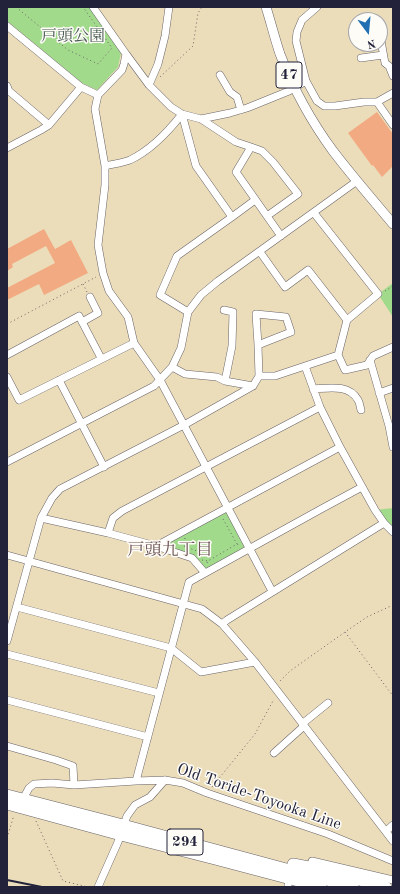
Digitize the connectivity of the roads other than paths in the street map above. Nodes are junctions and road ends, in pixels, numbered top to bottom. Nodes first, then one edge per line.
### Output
1 (93, 7) edge
2 (169, 7) edge
3 (266, 7) edge
4 (317, 7) edge
5 (7, 26) edge
6 (15, 33) junction
7 (7, 37) edge
8 (383, 52) edge
9 (126, 54) junction
10 (383, 55) junction
11 (361, 58) dead end
12 (220, 76) dead end
13 (393, 76) edge
14 (306, 81) junction
15 (149, 85) junction
16 (81, 87) junction
17 (295, 88) junction
18 (8, 90) edge
19 (393, 93) edge
20 (98, 95) junction
21 (377, 102) junction
22 (241, 110) junction
23 (182, 114) junction
24 (201, 119) junction
25 (49, 125) junction
26 (393, 125) edge
27 (251, 147) junction
28 (7, 148) edge
29 (105, 166) junction
30 (357, 181) junction
31 (255, 200) junction
32 (314, 212) junction
33 (267, 216) junction
34 (232, 217) junction
35 (393, 224) edge
36 (281, 236) junction
37 (260, 252) junction
38 (90, 298) dead end
39 (224, 310) dead end
40 (188, 312) junction
41 (347, 320) junction
42 (82, 322) junction
43 (134, 343) junction
44 (258, 345) junction
45 (393, 347) edge
46 (7, 355) edge
47 (338, 355) junction
48 (101, 358) junction
49 (370, 360) junction
50 (305, 366) junction
51 (172, 367) junction
52 (259, 376) junction
53 (7, 377) edge
54 (59, 380) junction
55 (160, 380) junction
56 (225, 381) junction
57 (254, 386) junction
58 (393, 388) edge
59 (313, 389) junction
60 (379, 393) junction
61 (320, 407) junction
62 (361, 410) dead end
63 (82, 423) junction
64 (184, 424) junction
65 (340, 447) junction
66 (393, 447) edge
67 (7, 462) edge
68 (104, 467) junction
69 (206, 467) junction
70 (362, 487) junction
71 (228, 508) junction
72 (41, 518) junction
73 (384, 523) junction
74 (393, 532) edge
75 (108, 533) junction
76 (156, 546) junction
77 (249, 549) junction
78 (7, 555) edge
79 (29, 561) junction
80 (206, 573) junction
81 (272, 591) junction
82 (183, 603) junction
83 (17, 607) junction
84 (222, 624) junction
85 (7, 641) edge
86 (171, 648) junction
87 (7, 654) edge
88 (255, 662) junction
89 (159, 693) junction
90 (7, 700) edge
91 (328, 703) dead end
92 (303, 725) junction
93 (148, 737) junction
94 (7, 746) edge
95 (274, 753) dead end
96 (165, 780) junction
97 (136, 781) junction
98 (74, 785) junction
99 (7, 795) edge
100 (23, 799) junction
101 (7, 804) edge
102 (393, 825) edge
103 (122, 830) junction
104 (386, 831) junction
105 (393, 841) edge
106 (215, 859) junction
107 (247, 859) junction
108 (312, 861) dead end
109 (393, 862) edge
110 (393, 880) edge
111 (290, 886) edge
112 (98, 887) edge
113 (321, 887) edge
114 (353, 887) edge
115 (386, 887) edge

1 - 9 street
2 - 15 street
3 - 17 main road, 47
4 - 14 street
5 - 6 street
6 - 7 street
6 - 16 street
8 - 10 street
9 - 15 street
9 - 20 street
10 - 11 street
10 - 13 street
12 - 22 street
14 - 17 street
14 - 21 street
15 - 23 street
16 - 20 street
16 - 25 street
17 - 22 street
17 - 30 main road, 47
18 - 25 street
19 - 21 street
20 - 29 street
21 - 26 street
22 - 24 street
23 - 24 street
23 - 29 street
23 - 34 street
24 - 27 street
25 - 28 street
27 - 31 street
27 - 33 street
29 - 43 street
30 - 32 street
30 - 35 main road, 47
31 - 33 street
31 - 34 street
32 - 36 street
32 - 41 street
33 - 36 street
34 - 40 street
36 - 37 street
37 - 40 street
37 - 41 street
38 - 42 street
39 - 56 street
40 - 51 street
41 - 47 street
42 - 46 street
42 - 48 street
43 - 48 street
43 - 55 street
44 - 44 street
44 - 52 street
45 - 49 street
47 - 49 street
47 - 50 street
48 - 54 street
49 - 60 street
50 - 52 street
50 - 59 street
51 - 55 street
51 - 56 street
52 - 57 street
53 - 54 street
54 - 63 street
55 - 63 street
55 - 64 street
56 - 57 street
57 - 64 street
58 - 60 street
59 - 61 street
59 - 62 street
60 - 66 street
61 - 65 street
61 - 69 street
63 - 67 street
63 - 68 street
64 - 68 street
64 - 69 street
65 - 70 street
65 - 71 street
68 - 72 street
69 - 71 street
69 - 75 street
70 - 73 street
70 - 77 street
71 - 76 street
71 - 77 street
72 - 75 street
72 - 79 street
73 - 74 street
73 - 81 street
75 - 76 street
76 - 80 street
77 - 80 street
77 - 81 street
78 - 79 street
79 - 82 street
79 - 83 street
80 - 82 street
81 - 84 street
82 - 84 street
82 - 86 street
83 - 85 street
83 - 86 street
84 - 88 street
86 - 88 street
86 - 89 street
87 - 89 street
88 - 92 street
89 - 93 street
90 - 93 street
91 - 92 street
92 - 95 street
92 - 104 street
93 - 97 street
94 - 98 street
96 - 97 street, Old Toride-Toyooka Line
96 - 103 street
96 - 109 street, Old Toride-Toyooka Line
97 - 98 street, Old Toride-Toyooka Line
98 - 100 street, Old Toride-Toyooka Line
99 - 100 highway, 294
100 - 103 highway, 294
101 - 103 highway, 294
102 - 104 street
103 - 106 highway, 294
103 - 107 highway, 294
103 - 112 street
104 - 105 street
106 - 111 highway
106 - 113 highway, 294
107 - 114 highway, 294
107 - 115 highway
108 - 110 street

